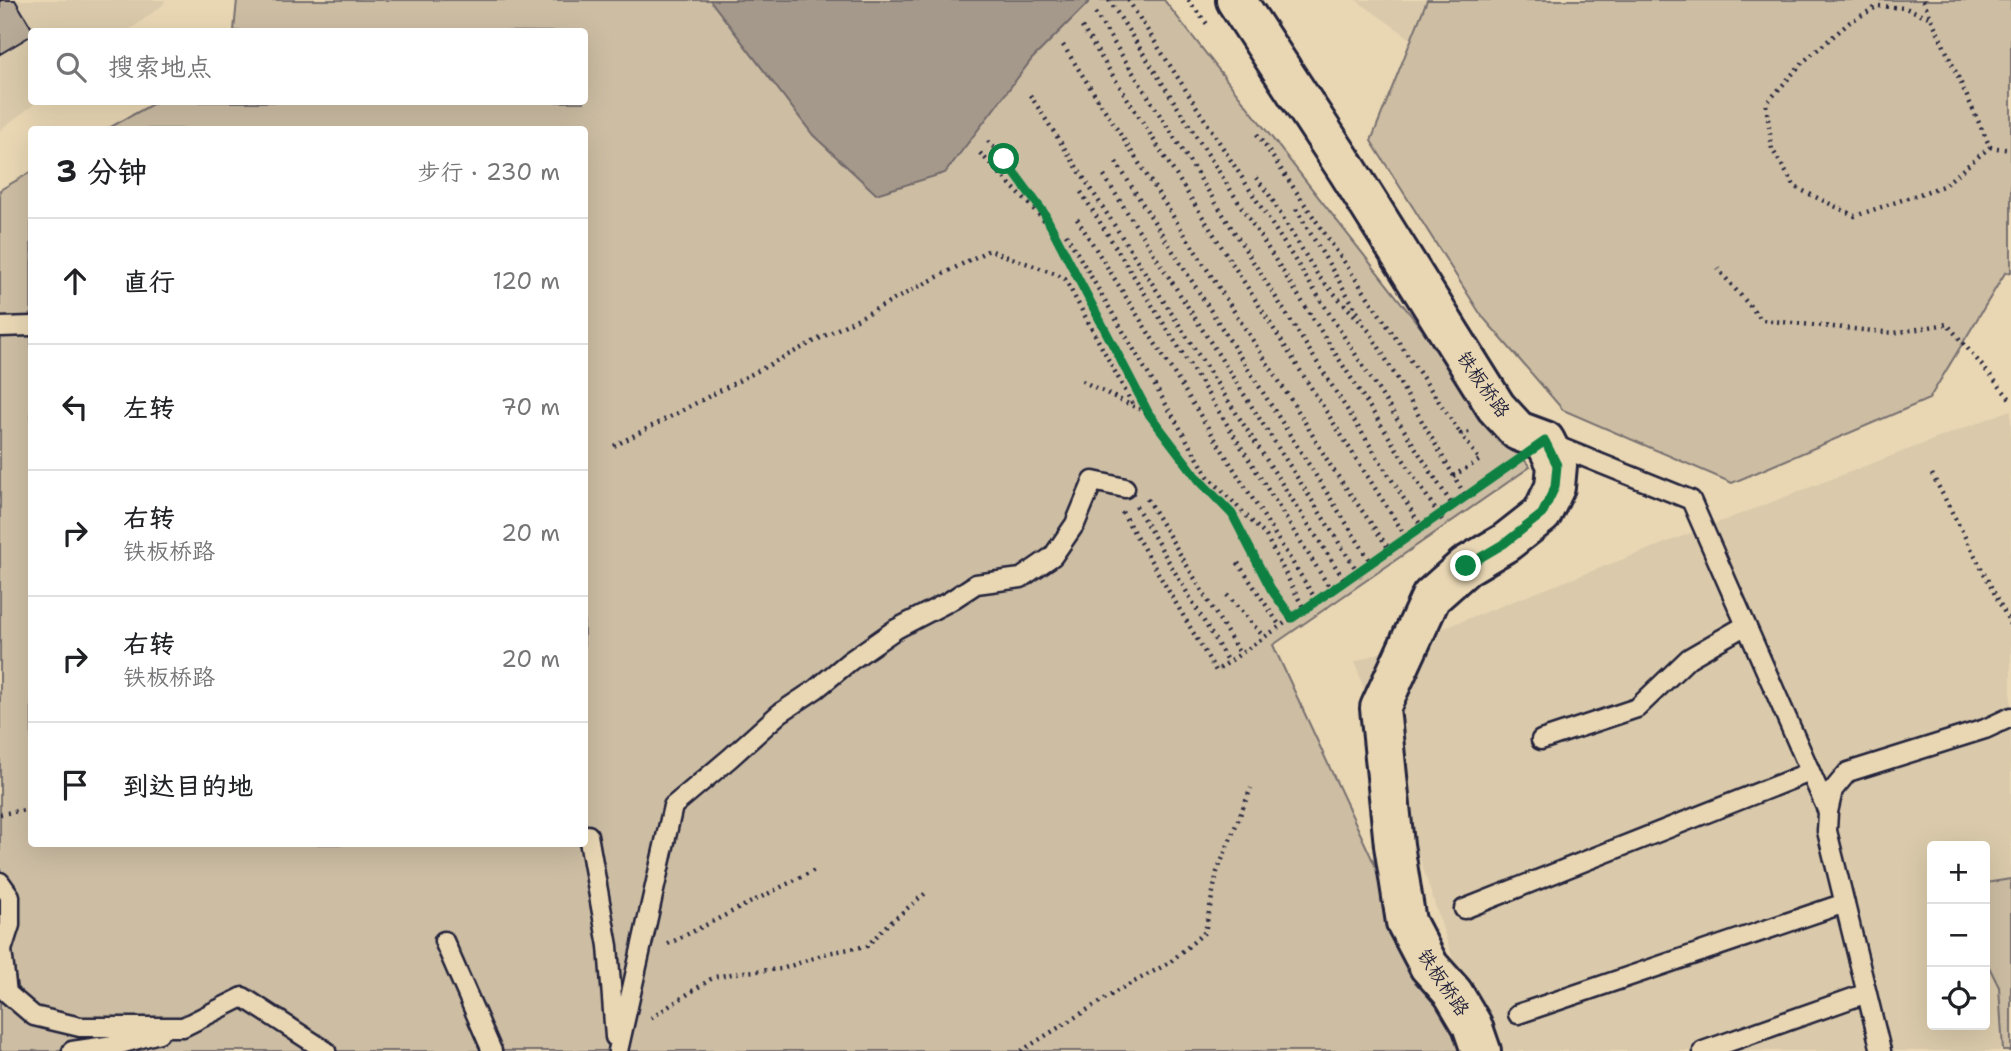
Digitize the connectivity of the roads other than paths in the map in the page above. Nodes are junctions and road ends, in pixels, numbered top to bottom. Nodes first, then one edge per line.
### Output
1 (1236, 0) edge
2 (28, 326) edge
3 (0, 327) edge
4 (1545, 441) junction
5 (1134, 490) road end
6 (1746, 625) junction
7 (2011, 717) edge
8 (1541, 740) dead end
9 (1810, 772) junction
10 (1828, 812) junction
11 (588, 835) dead end
12 (0, 882) edge
13 (1845, 903) junction
14 (1464, 909) dead end
15 (444, 940) dead end
16 (1867, 993) junction
17 (1518, 1014) dead end
18 (183, 1027) junction
19 (618, 1046) edge
20 (72, 1051) edge
21 (326, 1051) edge
22 (492, 1051) edge
23 (1482, 1051) edge
24 (1703, 1051) edge
25 (1881, 1051) edge

1 - 4 street, 铁板桥路
2 - 3 lane
4 - 6 lane
4 - 23 street, 铁板桥路
5 - 19 lane
6 - 8 lane
6 - 9 lane
7 - 10 lane
9 - 10 lane
9 - 14 lane
10 - 13 lane
11 - 19 lane
12 - 18 lane
13 - 16 lane
13 - 17 lane
15 - 22 lane
16 - 24 lane
16 - 25 lane
18 - 20 lane
18 - 21 lane

